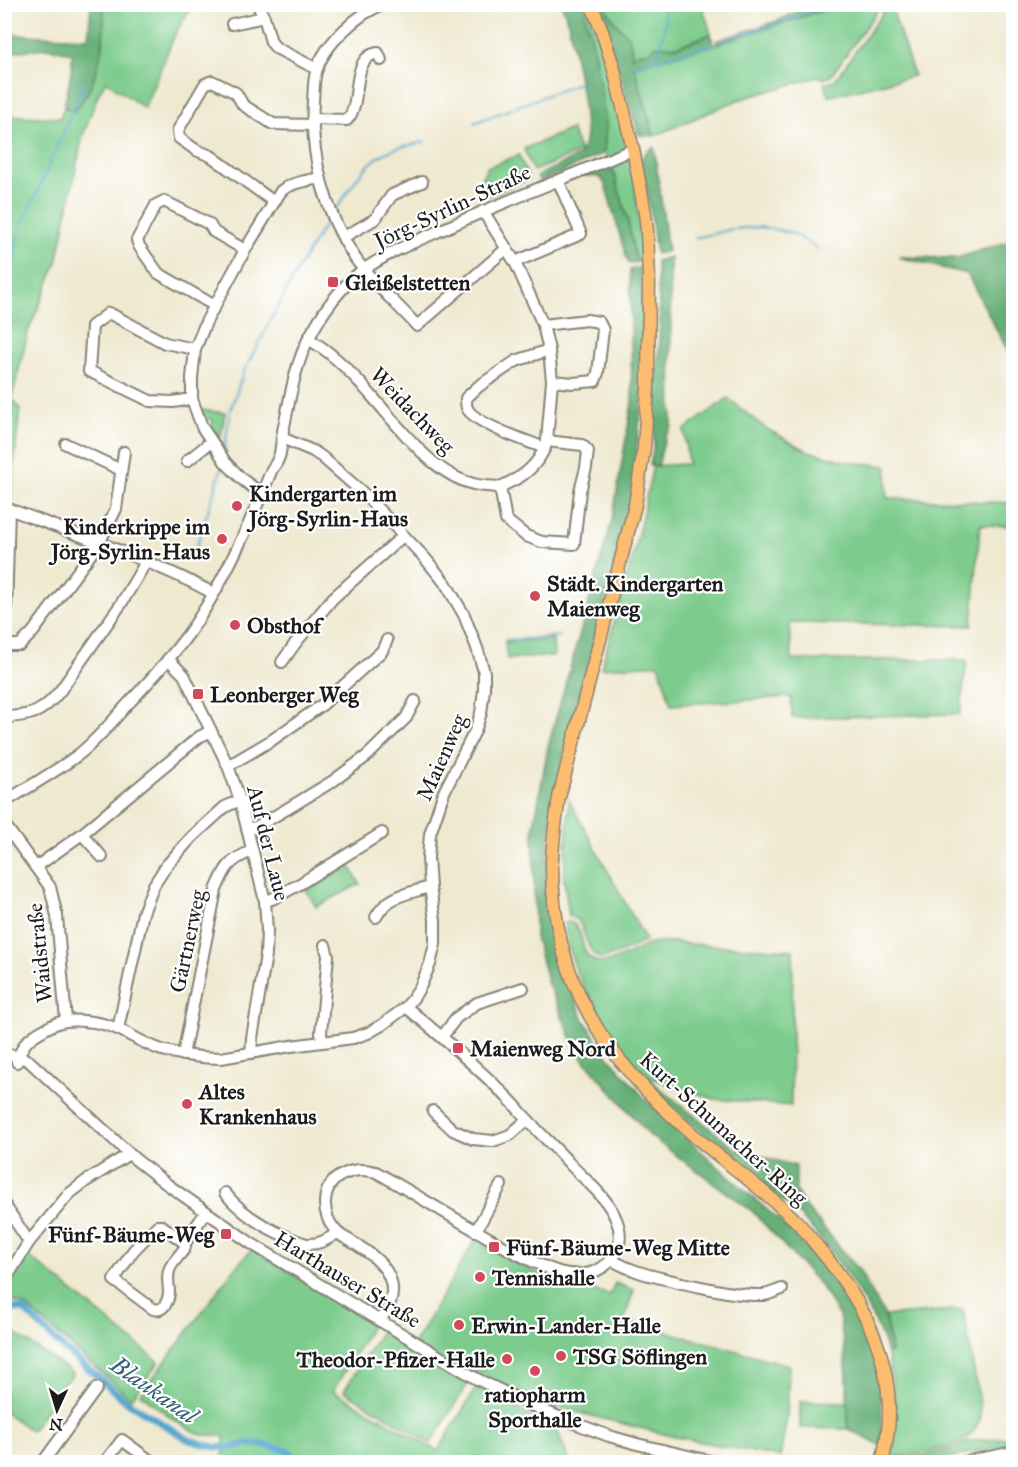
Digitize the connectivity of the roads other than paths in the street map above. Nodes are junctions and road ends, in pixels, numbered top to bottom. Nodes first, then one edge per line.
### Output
1 (257, 4) edge
2 (384, 4) edge
3 (591, 4) edge
4 (264, 17) junction
5 (232, 24) dead end
6 (381, 60) dead end
7 (317, 69) junction
8 (313, 122) junction
9 (633, 149) junction
10 (320, 178) junction
11 (558, 180) junction
12 (422, 182) dead end
13 (274, 201) junction
14 (483, 211) junction
15 (344, 237) junction
16 (506, 249) junction
17 (245, 250) junction
18 (515, 262) junction
19 (364, 270) junction
20 (215, 306) junction
21 (543, 325) junction
22 (308, 339) junction
23 (195, 348) junction
24 (549, 350) junction
25 (552, 381) junction
26 (192, 399) junction
27 (282, 440) junction
28 (211, 442) junction
29 (66, 444) dead end
30 (546, 444) junction
31 (124, 452) dead end
32 (187, 461) dead end
33 (121, 470) junction
34 (500, 487) junction
35 (262, 494) junction
36 (403, 536) junction
37 (99, 543) junction
38 (146, 562) junction
39 (213, 593) junction
40 (4, 617) edge
41 (387, 640) dead end
42 (4, 645) edge
43 (168, 659) junction
44 (282, 662) dead end
45 (415, 701) dead end
46 (4, 717) edge
47 (210, 730) junction
48 (228, 766) junction
49 (240, 800) junction
50 (4, 802) edge
51 (4, 824) edge
52 (247, 829) junction
53 (382, 833) dead end
54 (82, 834) junction
55 (252, 851) junction
56 (102, 857) dead end
57 (36, 867) junction
58 (430, 887) junction
59 (265, 901) junction
60 (376, 917) dead end
61 (325, 945) dead end
62 (523, 988) dead end
63 (406, 1007) junction
64 (66, 1021) junction
65 (118, 1029) junction
66 (442, 1037) junction
67 (322, 1042) junction
68 (251, 1053) junction
69 (4, 1054) edge
70 (183, 1055) junction
71 (18, 1059) junction
72 (4, 1061) edge
73 (433, 1111) dead end
74 (527, 1120) junction
75 (129, 1154) junction
76 (501, 1185) dead end
77 (225, 1193) dead end
78 (4, 1204) edge
79 (206, 1213) junction
80 (476, 1231) junction
81 (338, 1233) junction
82 (29, 1242) junction
83 (185, 1243) junction
84 (612, 1260) junction
85 (4, 1282) edge
86 (782, 1289) dead end
87 (380, 1321) junction
88 (97, 1388) dead end
89 (1008, 1456) edge
90 (43, 1462) edge
91 (105, 1462) edge
92 (152, 1462) edge
93 (714, 1462) edge
94 (882, 1462) edge
95 (964, 1462) edge

1 - 4 street
2 - 7 street
3 - 9 main road, Kurt-Schumacher-Ring
4 - 5 street
4 - 7 street
6 - 8 street
7 - 8 street
8 - 10 street
8 - 13 street
9 - 11 street, Jörg-Syrlin-Straße
9 - 94 main road, Kurt-Schumacher-Ring
10 - 13 street
10 - 15 street
11 - 14 street, Jörg-Syrlin-Straße
11 - 18 street, Jörg-Syrlin-Straße
12 - 15 street
13 - 17 street
14 - 16 street
14 - 19 street, Jörg-Syrlin-Straße
15 - 19 street
16 - 18 street
16 - 19 street, Jörg-Syrlin-Straße
17 - 20 street
17 - 20 street
18 - 21 street
19 - 22 street, Jörg-Syrlin-Straße
20 - 23 street
21 - 24 street
21 - 25 street
22 - 27 street, Jörg-Syrlin-Straße
22 - 34 street, Weidachweg
23 - 26 street
23 - 26 street
24 - 25 street
24 - 30 street, Weidachweg
25 - 30 street
26 - 28 street
27 - 35 street, Jörg-Syrlin-Straße
27 - 36 street, Maienweg
28 - 32 street
28 - 35 street
29 - 33 street
30 - 34 street
30 - 34 street, Weidachweg
31 - 33 street
33 - 37 street
35 - 39 street, Jörg-Syrlin-Straße
36 - 44 street
36 - 58 street, Maienweg
37 - 38 street
37 - 40 street
37 - 42 street
38 - 39 street
38 - 46 street
39 - 43 street, Jörg-Syrlin-Straße
41 - 48 street
43 - 47 street, Auf der Laue
43 - 50 street, Jörg-Syrlin-Straße
45 - 52 street
47 - 48 street, Auf der Laue
47 - 54 street
48 - 49 street, Auf der Laue
49 - 52 street, Auf der Laue
49 - 65 street
51 - 57 street, Waidstraße
52 - 55 street, Auf der Laue
53 - 59 street
54 - 56 street
54 - 57 street
55 - 59 street, Auf der Laue
55 - 70 street, Gärtnerweg
57 - 64 street, Waidstraße
58 - 60 street
58 - 63 street, Maienweg
59 - 68 street, Auf der Laue
61 - 67 street
62 - 66 street
63 - 66 street
63 - 67 street, Maienweg
64 - 65 street, Maienweg
64 - 71 street, Maienweg
65 - 70 street, Maienweg
66 - 74 street
67 - 68 street, Maienweg
68 - 70 street, Maienweg
69 - 71 street, Harthauser Straße
71 - 72 street
71 - 75 street, Harthauser Straße
73 - 74 street
74 - 84 street
75 - 79 street, Harthauser Straße
75 - 82 street
76 - 80 street
77 - 81 street
78 - 82 street
79 - 83 street
79 - 87 street, Harthauser Straße
80 - 81 street
80 - 84 street
81 - 87 street
82 - 85 street
83 - 83 street
84 - 86 street
87 - 93 street, Harthauser Straße
88 - 90 street
89 - 95 street
91 - 92 street

